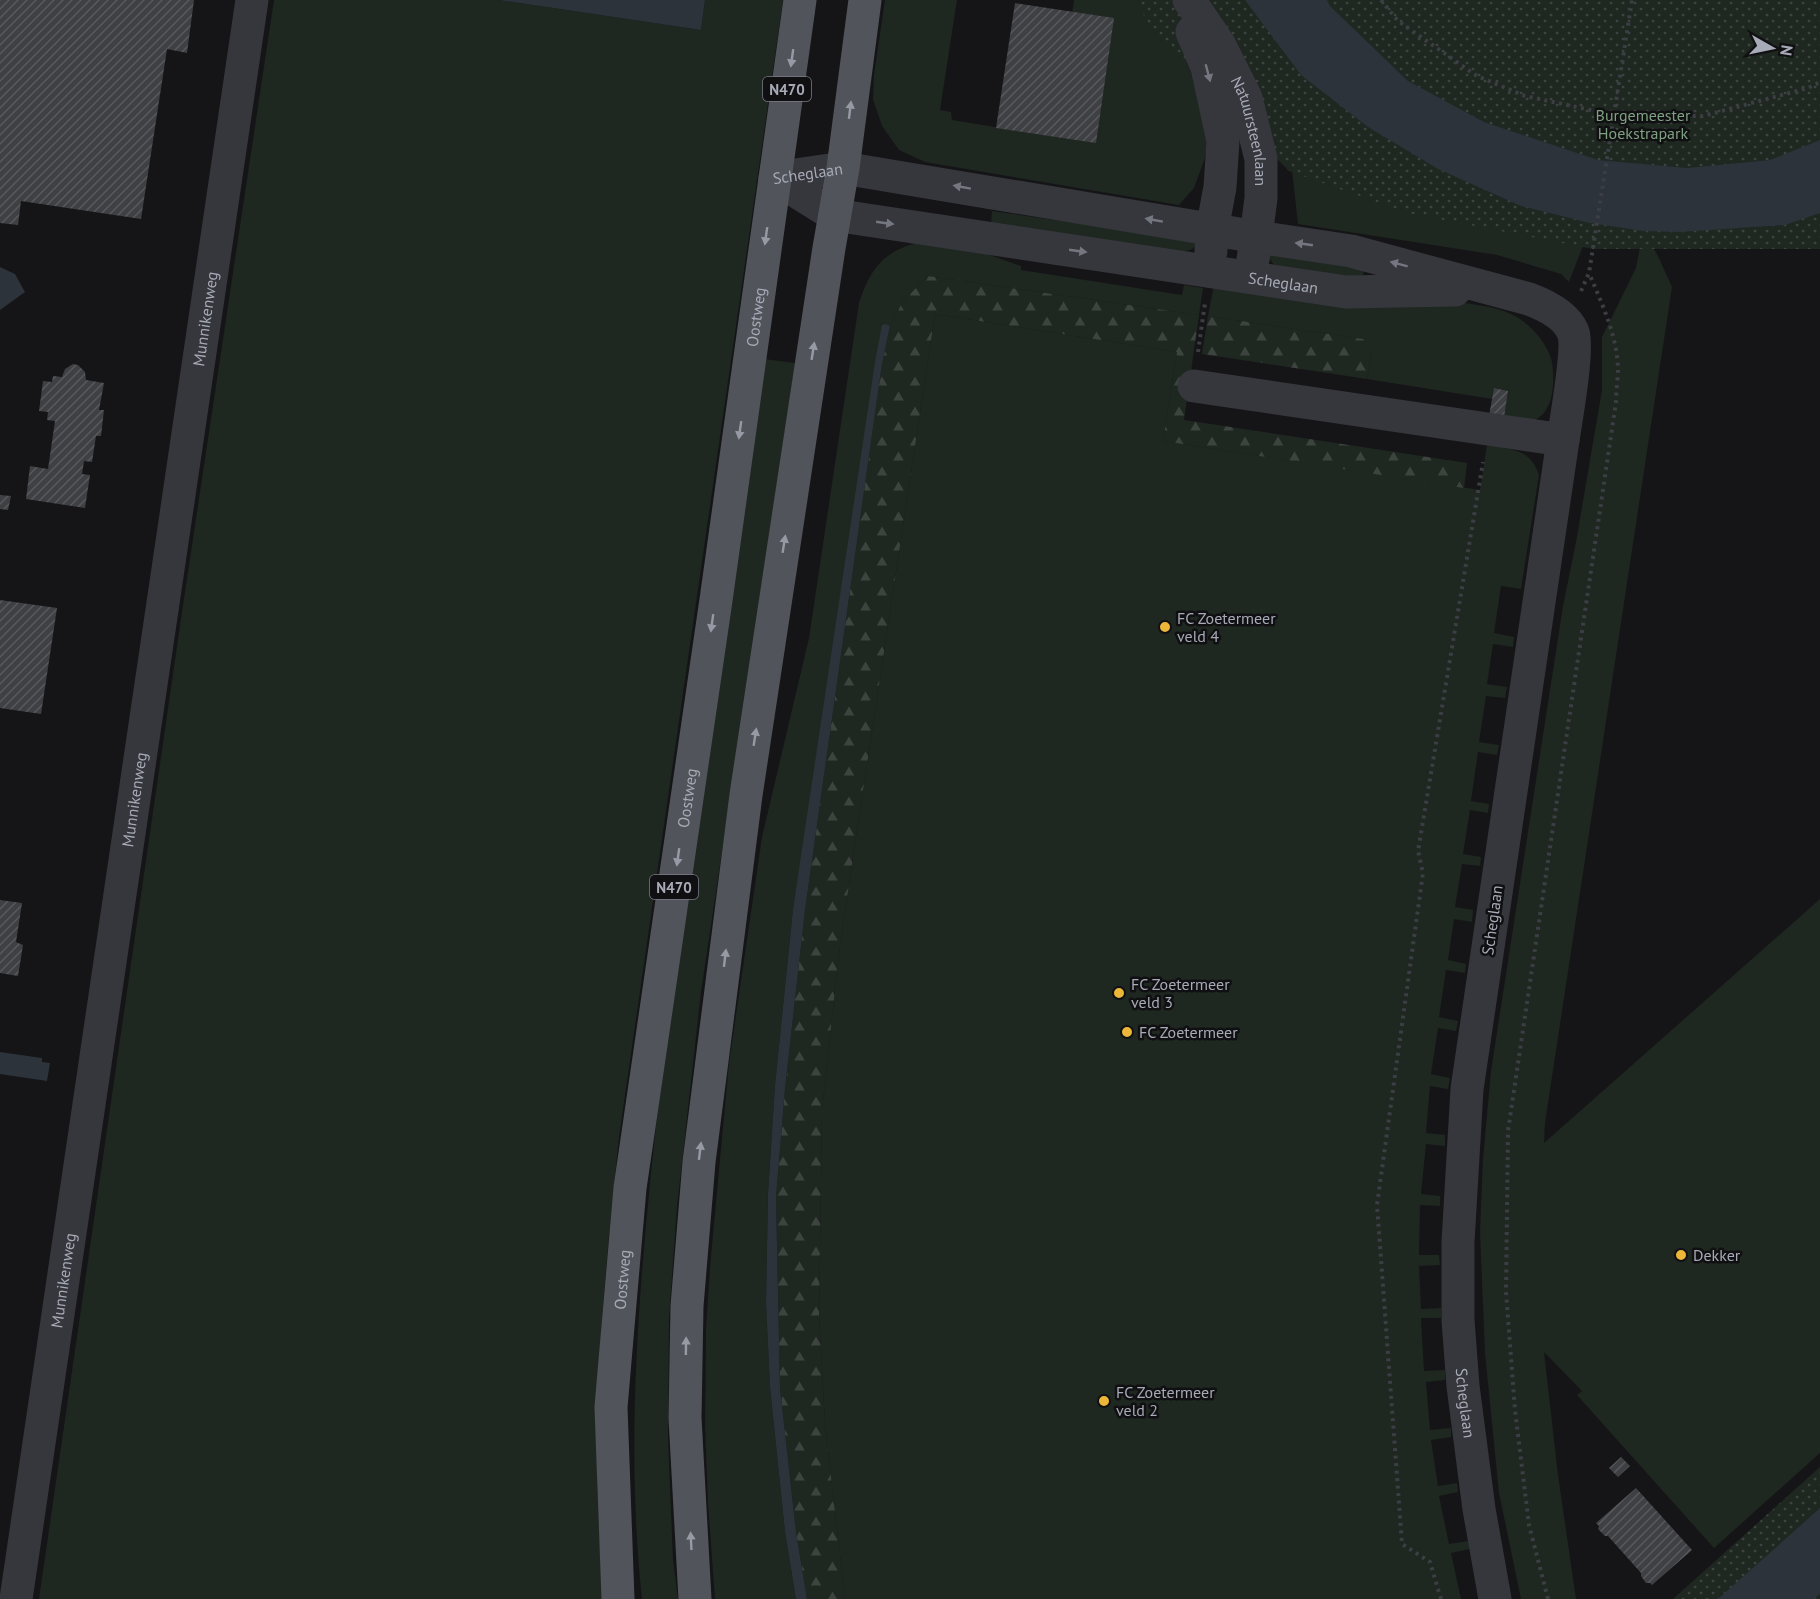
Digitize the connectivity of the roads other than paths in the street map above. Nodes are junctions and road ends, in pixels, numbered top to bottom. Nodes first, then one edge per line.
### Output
1 (252, 0) edge
2 (800, 0) edge
3 (865, 0) edge
4 (1177, 0) edge
5 (1189, 0) edge
6 (843, 168) junction
7 (775, 178) junction
8 (834, 215) junction
9 (1212, 230) junction
10 (1257, 237) junction
11 (1209, 271) junction
12 (1251, 276) junction
13 (1496, 290) junction
14 (1194, 386) road end
15 (1563, 440) junction
16 (16, 1599) edge
17 (618, 1599) edge
18 (695, 1599) edge
19 (1495, 1599) edge

1 - 16 street, Munnikenweg
2 -> 7 main road, Oostweg / N470
6 -> 3 main road
4 -> 9 street, Natuursteenlaan
5 - 10 street, Natuursteenlaan
6 - 7 street, Scheglaan
6 - 8 main road
9 -> 6 street, Scheglaan
7 - 8 street, Scheglaan
7 -> 17 main road, Oostweg / N470
8 -> 11 street, Scheglaan
18 -> 8 main road
9 - 10 street, Scheglaan
9 - 11 street, Natuursteenlaan
10 - 12 street, Natuursteenlaan
13 -> 10 street, Scheglaan
11 - 12 street, Scheglaan
12 - 13 street, Scheglaan
13 - 15 street, Scheglaan
14 - 15 street
15 - 19 street, Scheglaan

